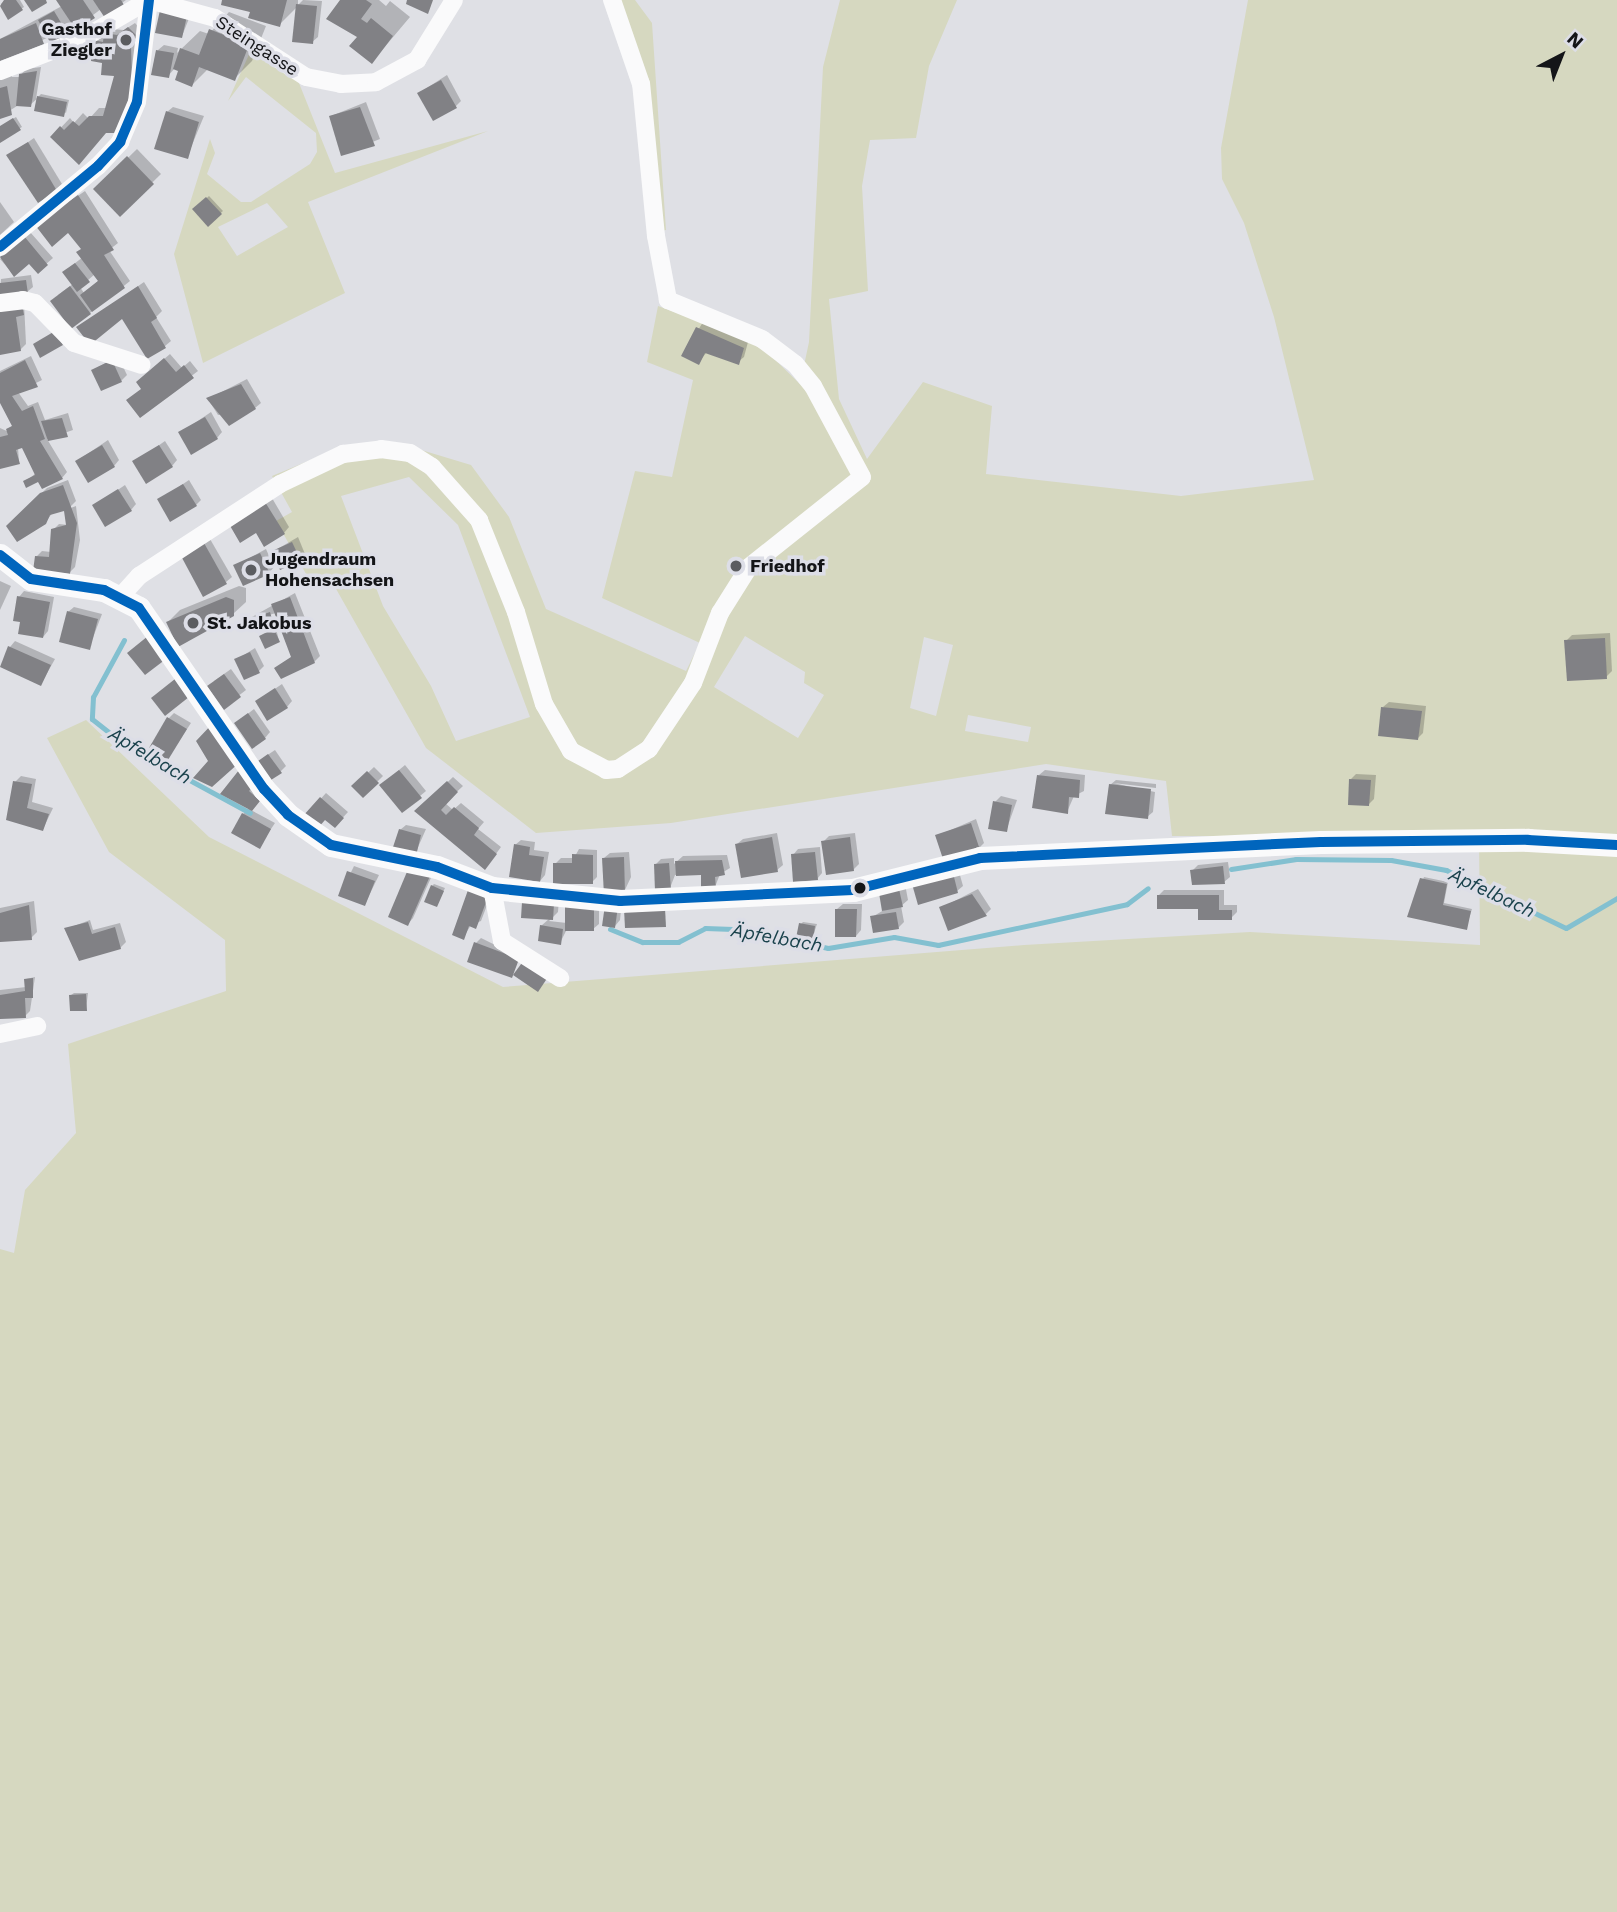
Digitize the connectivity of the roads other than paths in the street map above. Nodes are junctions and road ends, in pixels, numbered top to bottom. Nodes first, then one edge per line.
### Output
1 (148, 0) edge
2 (454, 0) edge
3 (612, 0) edge
4 (0, 71) edge
5 (0, 247) edge
6 (0, 303) edge
7 (142, 365) dead end
8 (0, 555) edge
9 (121, 596) junction
10 (1617, 845) edge
11 (492, 888) junction
12 (560, 978) dead end
13 (37, 1026) dead end
14 (0, 1034) edge

1 - 2 street, Steingasse
1 - 4 street
1 - 5 street
3 - 9 street
6 - 7 street
8 - 9 street
9 - 11 street
10 - 11 street
11 - 12 street
13 - 14 street

